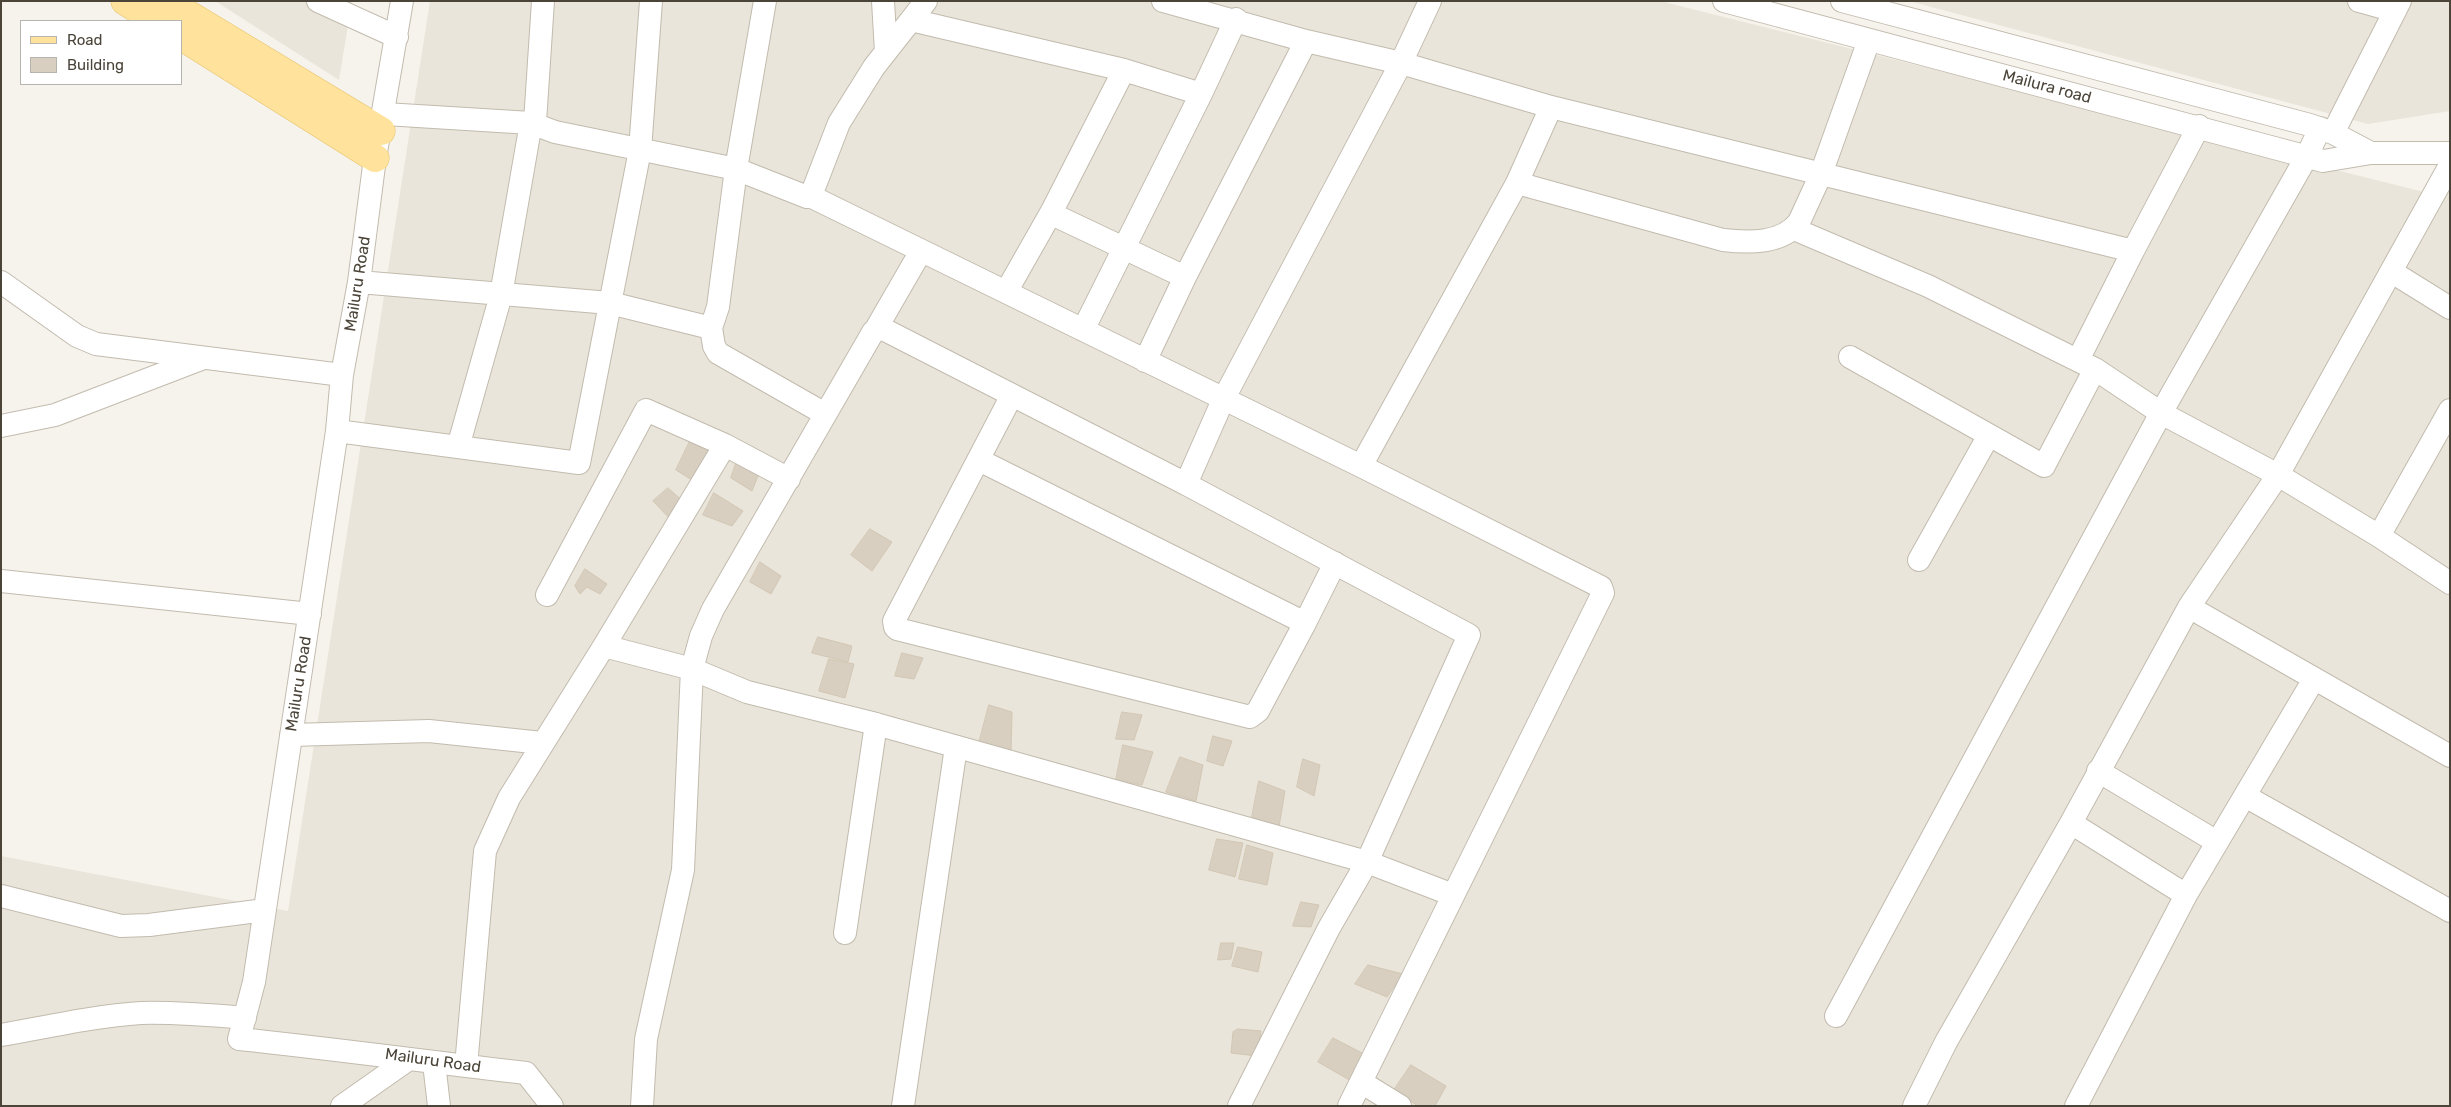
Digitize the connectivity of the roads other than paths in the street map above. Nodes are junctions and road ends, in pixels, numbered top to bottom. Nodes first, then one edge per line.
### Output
1 (125, 1) edge
2 (166, 1) edge
3 (318, 1) edge
4 (402, 1) edge
5 (543, 1) edge
6 (651, 1) edge
7 (765, 1) edge
8 (883, 1) edge
9 (926, 1) edge
10 (1163, 1) edge
11 (1430, 1) edge
12 (1724, 1) edge
13 (1842, 1) edge
14 (2359, 1) edge
15 (2398, 6) edge
16 (1899, 9) edge
17 (155, 20) edge
18 (911, 20) junction
19 (1236, 20) junction
20 (182, 37) edge
21 (396, 37) junction
22 (1869, 40) junction
23 (1306, 41) junction
24 (886, 52) junction
25 (1401, 63) junction
26 (1124, 70) junction
27 (1201, 94) junction
28 (1551, 107) junction
29 (383, 123) junction
30 (531, 123) junction
31 (2199, 126) junction
32 (2326, 131) junction
33 (640, 150) junction
34 (2371, 153) junction
35 (2307, 156) junction
36 (375, 158) junction
37 (2450, 162) edge
38 (736, 169) junction
39 (1821, 174) junction
40 (1517, 183) junction
41 (810, 196) junction
42 (1052, 211) junction
43 (1794, 229) junction
44 (1123, 247) junction
45 (922, 251) junction
46 (2133, 251) junction
47 (2392, 272) junction
48 (1184, 277) junction
49 (1, 282) edge
50 (359, 282) junction
51 (1006, 292) junction
52 (501, 295) junction
53 (610, 303) junction
54 (2450, 308) edge
55 (712, 328) junction
56 (876, 329) junction
57 (1082, 330) junction
58 (1850, 357) dead end
59 (204, 358) junction
60 (1145, 361) junction
61 (2086, 365) junction
62 (342, 375) junction
63 (1012, 395) junction
64 (1223, 400) junction
65 (2450, 410) edge
66 (2161, 413) junction
67 (825, 414) junction
68 (1, 426) edge
69 (337, 431) junction
70 (1988, 434) junction
71 (724, 444) junction
72 (458, 447) junction
73 (979, 460) junction
74 (1361, 466) junction
75 (2278, 475) junction
76 (789, 479) junction
77 (1186, 484) junction
78 (2379, 536) junction
79 (1919, 560) dead end
80 (1335, 563) junction
81 (1, 581) edge
82 (2450, 583) edge
83 (547, 594) dead end
84 (2189, 607) junction
85 (310, 614) junction
86 (1306, 623) junction
87 (604, 646) junction
88 (692, 669) junction
89 (2314, 679) junction
90 (876, 724) junction
91 (291, 735) junction
92 (542, 743) junction
93 (956, 747) junction
94 (2450, 756) edge
95 (2098, 771) junction
96 (2246, 796) junction
97 (2071, 823) junction
98 (2217, 842) junction
99 (1367, 862) junction
100 (1454, 895) junction
101 (2186, 895) junction
102 (1, 896) edge
103 (265, 910) junction
104 (2450, 911) edge
105 (845, 933) dead end
106 (1836, 1016) dead end
107 (245, 1018) junction
108 (1, 1035) edge
109 (409, 1059) junction
110 (434, 1063) junction
111 (466, 1066) junction
112 (1361, 1082) junction
113 (342, 1106) edge
114 (439, 1106) edge
115 (552, 1106) edge
116 (642, 1106) edge
117 (902, 1106) edge
118 (1240, 1106) edge
119 (1349, 1106) edge
120 (1400, 1106) edge
121 (1914, 1106) edge
122 (2076, 1106) edge

1 - 17 main road
2 - 29 main road
3 - 21 street
4 - 21 street, Mailuru Road
5 - 30 street
6 - 33 street
7 - 38 street
8 - 24 street
9 - 18 street
10 - 19 street
11 - 25 street
12 - 22 street, Mailura road
13 - 16 street, Mailura road
14 - 15 street
15 - 32 street
16 - 32 street, Mailura road
18 - 24 street
18 - 26 street
19 - 23 street
19 - 27 street
20 - 36 main road
21 - 29 street, Mailuru Road
22 - 31 street, Mailura road
22 - 39 street
23 - 25 street
23 - 48 street
24 - 41 street
25 - 28 street
25 - 64 street
26 - 27 street
26 - 42 street
27 - 44 street
28 - 39 street
28 - 40 street
29 - 30 street
29 - 36 street, Mailuru Road
30 - 33 street
30 - 52 street
31 - 35 street, Mailura road
31 - 46 street
32 - 34 street, Mailura road
32 - 35 street
33 - 38 street
33 - 53 street
34 - 35 street, Mailura road
34 - 37 street, Mailura road
35 - 66 street
36 - 50 street, Mailuru Road
37 - 47 street
38 - 41 street
38 - 55 street
39 - 43 street
39 - 46 street
40 - 43 street
40 - 74 street
41 - 45 street
42 - 44 street
42 - 51 street
43 - 61 street
44 - 48 street
44 - 57 street
45 - 51 street
45 - 56 street
46 - 61 street
47 - 54 street
47 - 75 street
48 - 60 street
49 - 59 street
50 - 52 street
50 - 62 street, Mailuru Road
51 - 57 street
52 - 53 street
52 - 72 street
53 - 55 street
53 - 72 street
55 - 67 street
56 - 63 street
56 - 67 street
57 - 60 street
58 - 70 street
59 - 62 street
59 - 68 street
60 - 64 street
61 - 66 street
61 - 70 street
62 - 69 street, Mailuru Road
63 - 73 street
63 - 77 street
64 - 74 street
64 - 77 street
65 - 78 street
66 - 75 street
66 - 106 street
67 - 76 street
69 - 72 street
69 - 85 street, Mailuru Road
70 - 79 street
71 - 76 street
71 - 83 street
71 - 87 street
73 - 86 street
73 - 86 street
74 - 100 street
75 - 78 street
75 - 84 street
76 - 88 street
77 - 80 street
78 - 82 street
80 - 86 street
80 - 99 street
81 - 85 street
84 - 89 street
84 - 95 street
85 - 91 street, Mailuru Road
87 - 88 street
87 - 92 street
88 - 90 street
88 - 116 street
89 - 94 street
89 - 96 street
90 - 93 street
90 - 105 street
91 - 92 street
91 - 103 street, Mailuru Road
92 - 111 street
93 - 99 street
93 - 117 street
95 - 97 street
95 - 98 street
96 - 98 street
96 - 104 street
97 - 101 street
97 - 121 street
98 - 101 street
99 - 100 street
99 - 118 street
100 - 112 street
101 - 122 street
102 - 103 street
103 - 107 street, Mailuru Road
107 - 108 street
107 - 109 street, Mailuru Road
109 - 110 street, Mailuru Road
109 - 113 street
110 - 111 street, Mailuru Road
110 - 114 street
111 - 115 street, Mailuru Road
112 - 119 street
112 - 120 street

